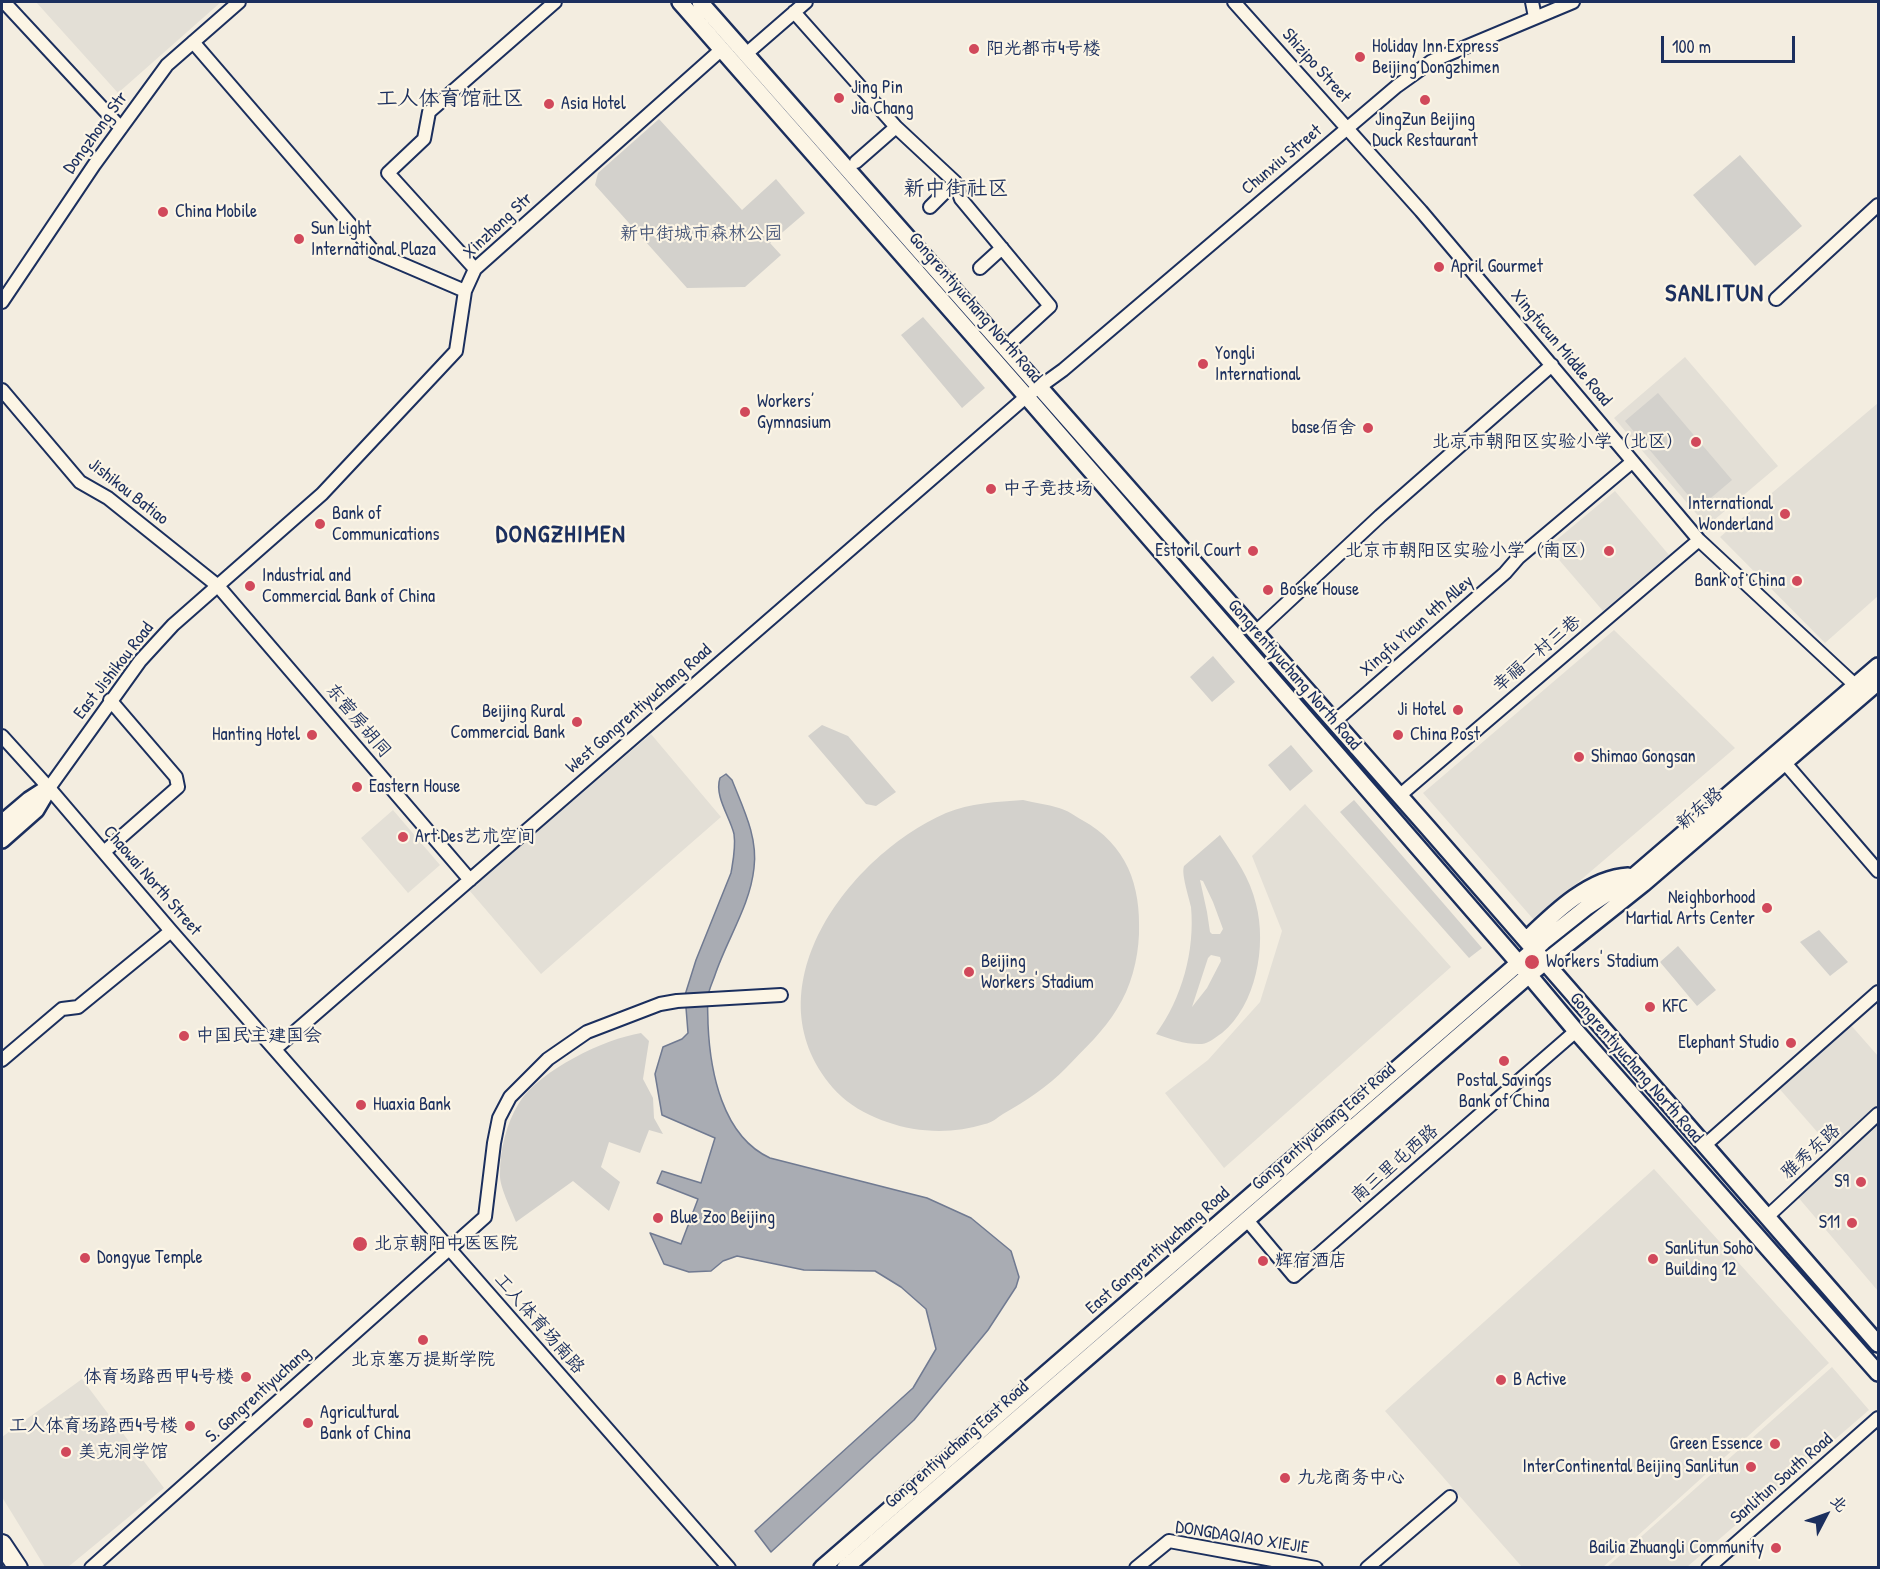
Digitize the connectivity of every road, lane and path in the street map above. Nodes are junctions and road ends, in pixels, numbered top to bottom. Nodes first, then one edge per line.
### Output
1 (4, 2) edge
2 (240, 2) edge
3 (555, 2) edge
4 (680, 2) edge
5 (700, 2) edge
6 (806, 2) edge
7 (1234, 2) edge
8 (1532, 2) edge
9 (1573, 2) edge
10 (794, 12) junction
11 (1535, 17) junction
12 (193, 42) junction
13 (722, 49) junction
14 (746, 54) junction
15 (896, 127) junction
16 (121, 128) junction
17 (1347, 129) junction
18 (856, 162) dead end
19 (954, 182) junction
20 (1878, 205) edge
21 (930, 207) dead end
22 (1002, 248) junction
23 (980, 268) dead end
24 (475, 269) junction
25 (465, 291) junction
26 (1776, 299) dead end
27 (2, 302) edge
28 (1014, 339) dead end
29 (1552, 365) junction
30 (1040, 387) junction
31 (2, 390) edge
32 (1026, 396) junction
33 (1632, 462) junction
34 (1699, 540) junction
35 (218, 586) junction
36 (1261, 627) dead end
37 (1878, 666) edge
38 (1878, 682) edge
39 (1856, 686) junction
40 (110, 700) junction
41 (1334, 722) junction
42 (2, 736) edge
43 (1785, 763) junction
44 (49, 788) junction
45 (1399, 795) junction
46 (2, 823) edge
47 (2, 840) edge
48 (104, 852) junction
49 (1878, 871) edge
50 (470, 880) junction
51 (171, 931) junction
52 (1530, 945) junction
53 (1545, 962) junction
54 (1524, 969) junction
55 (1878, 992) edge
56 (781, 995) dead end
57 (1576, 1031) junction
58 (275, 1049) junction
59 (2, 1059) edge
60 (1878, 1114) edge
61 (1705, 1145) junction
62 (1768, 1216) junction
63 (1246, 1220) junction
64 (448, 1248) junction
65 (1878, 1344) edge
66 (1878, 1373) edge
67 (1878, 1418) edge
68 (1450, 1497) dead end
69 (2, 1544) edge
70 (18, 1568) edge
71 (91, 1568) edge
72 (729, 1568) edge
73 (822, 1568) edge
74 (845, 1568) edge
75 (1136, 1568) edge
76 (1316, 1568) edge
77 (1367, 1568) edge
78 (1708, 1568) edge

1 - 16 street
2 - 12 street, Dongzhong Str
3 - 24 street
4 - 13 main road, Gongrentiyuchang North Road
5 - 14 main road, Gongrentiyuchang North Road
6 - 10 street
7 - 17 street, Shizipo Street
8 - 11 street
9 - 11 street, Chunxiu Street
10 - 14 street
10 - 15 street
11 - 17 street, Chunxiu Street
12 - 16 street, Dongzhong Str
12 - 25 street
13 - 24 street, Xinzhong Str
13 - 32 main road, Gongrentiyuchang North Road
14 - 30 main road, Gongrentiyuchang North Road
15 - 18 street
15 - 19 street
16 - 27 street, Dongzhong Str
17 - 29 street, Xingfucun Middle Road
17 - 30 street, Chunxiu Street
19 - 21 street
19 - 22 street
20 - 26 street
22 - 23 street
22 - 28 street
24 - 25 street, Xinzhong Str
25 - 35 street, Xinzhong Str
29 - 33 street, Xingfucun Middle Road
29 - 36 street
30 - 32 street, Chunxiu Street
30 - 41 main road, Gongrentiyuchang North Road
31 - 35 street, Jishikou Batiao
32 - 50 street, West Gongrentiyuchang Road
32 - 54 main road, Gongrentiyuchang North Road
33 - 34 street, Xingfucun Middle Road
33 - 41 street, Xingfu Yicun 4th Alley
34 - 39 street, Xingfucun Middle Road
34 - 45 street, 幸福一村三巷
35 - 40 street, East Jishikou Road
35 - 50 street, 东营房胡同
37 - 39 main road, 新东路
38 - 43 main road, 新东路
39 - 52 main road, 新东路
40 - 44 street, East Jishikou Road
40 - 48 street
41 - 45 main road, Gongrentiyuchang North Road
42 - 44 street, Chaowai North Street
43 - 49 street
43 - 53 main road, 新东路
44 - 46 main road
44 - 47 main road
44 - 48 street, Chaowai North Street
45 - 52 main road, Gongrentiyuchang North Road
48 - 51 street, Chaowai North Street
50 - 58 street, West Gongrentiyuchang Road
51 - 58 street, Chaowai North Street
51 - 59 street
52 - 53 main road, Gongrentiyuchang North Road
52 - 54 main road, 新东路
53 - 54 main road, 新东路
53 - 61 main road, Gongrentiyuchang North Road
54 - 57 main road, Gongrentiyuchang North Road
54 - 63 main road, Gongrentiyuchang East Road
54 - 73 main road, East Gongrentiyuchang Road
55 - 61 street
56 - 64 street, S. Gongrentiyuchang
57 - 63 street, 南三里屯西路
57 - 66 main road, Gongrentiyuchang North Road
58 - 64 street, 工人体育场南路
60 - 62 street, 雅秀东路
61 - 62 main road, Gongrentiyuchang North Road
62 - 65 main road, Gongrentiyuchang North Road
63 - 74 main road, Gongrentiyuchang East Road
64 - 71 street, S. Gongrentiyuchang
64 - 72 street, 工人体育场南路
67 - 78 street, Sanlitun South Road
68 - 77 street
69 - 70 highway
75 - 76 street, DONGDAQIAO XIEJIE

